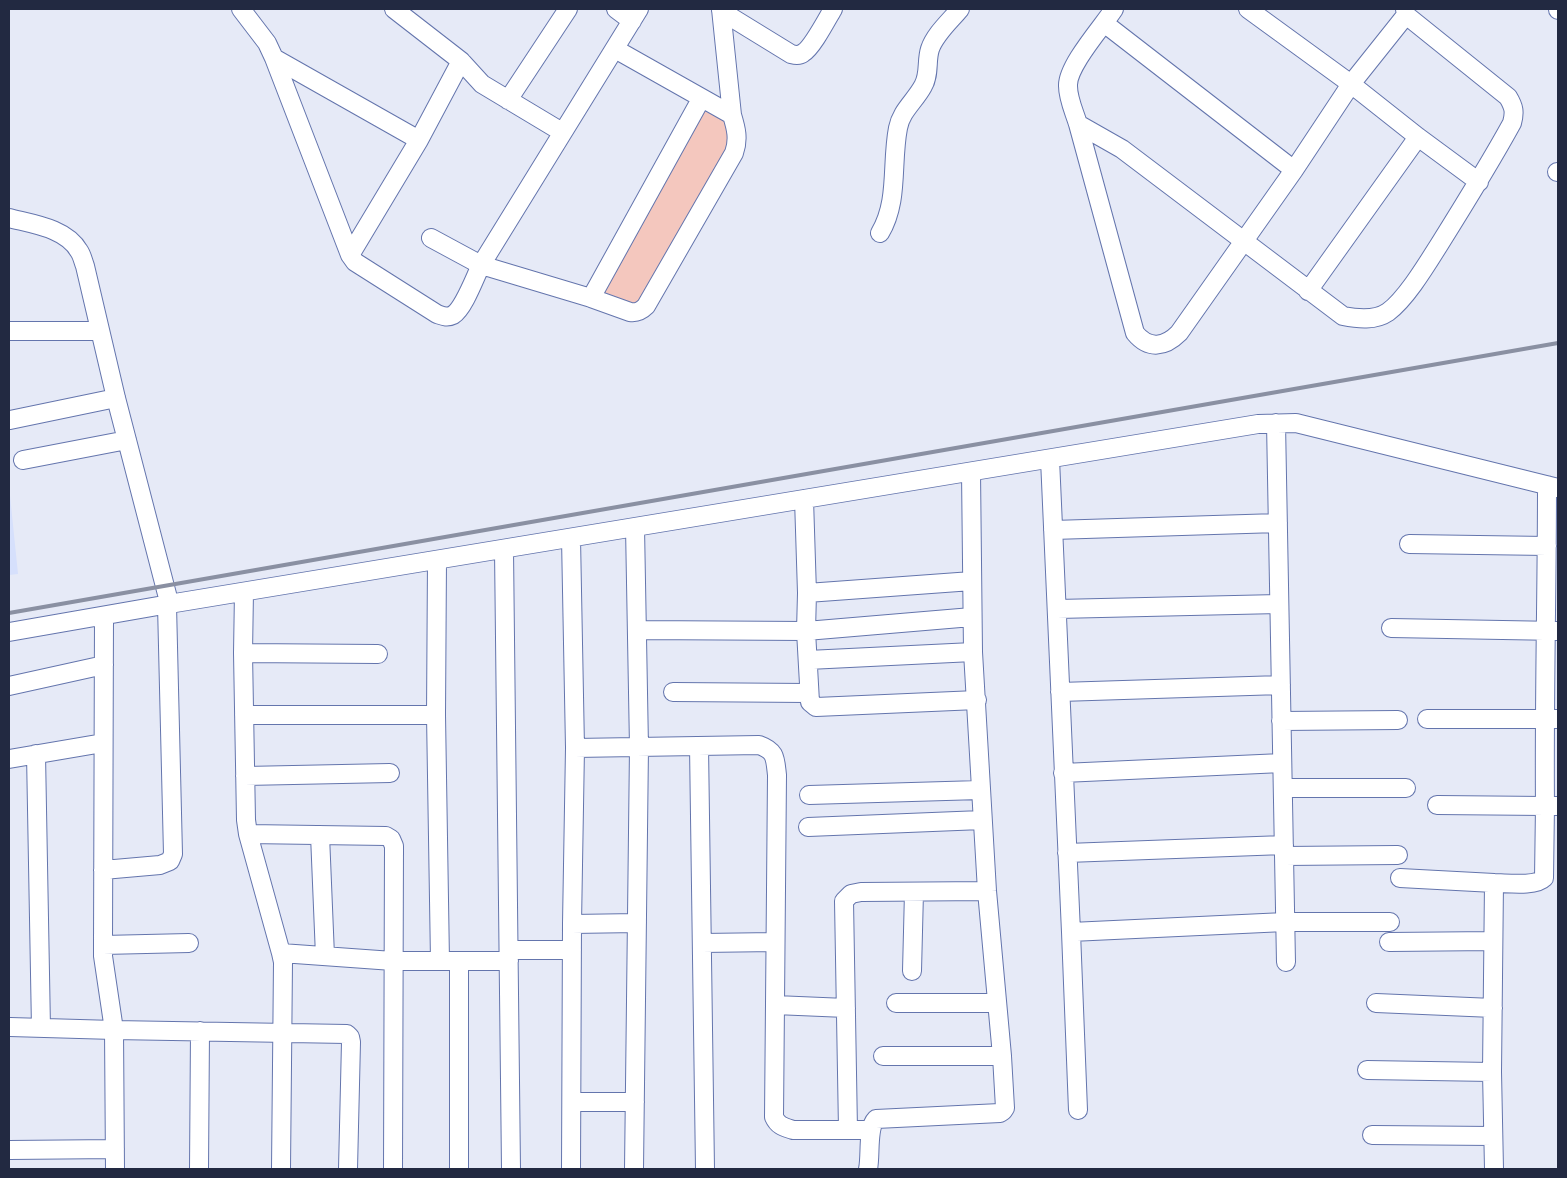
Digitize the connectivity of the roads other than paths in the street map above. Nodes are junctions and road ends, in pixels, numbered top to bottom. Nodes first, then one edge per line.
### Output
1 (241, 9) edge
2 (394, 9) edge
3 (568, 9) edge
4 (616, 9) edge
5 (833, 9) edge
6 (960, 9) edge
7 (1114, 9) edge
8 (721, 10) edge
9 (1250, 10) edge
10 (1406, 12) edge
11 (636, 15) edge
12 (1104, 23) junction
13 (615, 49) junction
14 (274, 58) junction
15 (461, 61) junction
16 (1350, 84) junction
17 (701, 99) junction
18 (508, 100) junction
19 (732, 114) junction
20 (1078, 124) junction
21 (562, 132) junction
22 (1418, 137) junction
23 (419, 140) junction
24 (1294, 170) junction
25 (1479, 182) junction
26 (9, 218) edge
27 (880, 233) dead end
28 (431, 238) dead end
29 (1244, 240) junction
30 (350, 255) junction
31 (481, 265) junction
32 (1308, 291) junction
33 (592, 298) junction
34 (9, 331) edge
35 (100, 331) junction
36 (116, 398) junction
37 (10, 420) edge
38 (1276, 423) junction
39 (127, 440) junction
40 (1050, 459) junction
41 (23, 460) dead end
42 (971, 472) junction
43 (1553, 486) edge
44 (804, 500) junction
45 (1278, 522) junction
46 (635, 527) junction
47 (1053, 530) junction
48 (570, 538) junction
49 (1409, 544) dead end
50 (1548, 546) junction
51 (504, 550) junction
52 (437, 560) junction
53 (972, 581) junction
54 (244, 592) junction
55 (807, 593) junction
56 (171, 604) junction
57 (1279, 604) junction
58 (1057, 610) junction
59 (104, 616) junction
60 (972, 618) junction
61 (1391, 628) dead end
62 (637, 630) junction
63 (1553, 630) edge
64 (806, 631) junction
65 (9, 632) edge
66 (243, 652) junction
67 (973, 652) junction
68 (378, 654) dead end
69 (808, 660) junction
70 (104, 665) junction
71 (1281, 685) junction
72 (9, 686) edge
73 (672, 692) dead end
74 (1060, 692) junction
75 (808, 693) junction
76 (976, 700) junction
77 (244, 715) junction
78 (436, 715) junction
79 (1427, 719) dead end
80 (1551, 719) edge
81 (1398, 720) dead end
82 (1281, 721) junction
83 (103, 743) junction
84 (699, 746) junction
85 (639, 747) junction
86 (575, 748) junction
87 (36, 754) junction
88 (9, 759) edge
89 (1282, 763) junction
90 (390, 773) dead end
91 (1064, 773) junction
92 (245, 776) junction
93 (1282, 788) junction
94 (1406, 788) dead end
95 (980, 790) junction
96 (809, 795) dead end
97 (1438, 805) dead end
98 (1552, 806) edge
99 (982, 820) junction
100 (808, 827) dead end
101 (248, 834) junction
102 (320, 834) junction
103 (1284, 850) junction
104 (1067, 853) junction
105 (1398, 855) dead end
106 (103, 870) junction
107 (1400, 878) dead end
108 (1494, 883) junction
109 (987, 891) junction
110 (914, 892) junction
111 (1285, 922) junction
112 (1390, 922) dead end
113 (637, 923) junction
114 (572, 924) junction
115 (1072, 932) junction
116 (775, 942) junction
117 (1389, 942) dead end
118 (1493, 942) junction
119 (189, 943) dead end
120 (702, 943) junction
121 (103, 946) junction
122 (572, 950) junction
123 (281, 953) junction
124 (509, 955) junction
125 (325, 956) junction
126 (440, 961) junction
127 (459, 961) junction
128 (394, 962) junction
129 (1286, 962) dead end
130 (912, 971) dead end
131 (896, 1003) dead end
132 (996, 1003) junction
133 (1376, 1003) dead end
134 (775, 1005) junction
135 (846, 1008) junction
136 (1493, 1008) junction
137 (10, 1027) edge
138 (41, 1028) junction
139 (114, 1030) junction
140 (200, 1031) junction
141 (282, 1034) junction
142 (883, 1056) dead end
143 (1002, 1056) junction
144 (1367, 1070) dead end
145 (1492, 1072) junction
146 (572, 1102) junction
147 (635, 1102) junction
148 (1078, 1110) dead end
149 (848, 1130) junction
150 (871, 1130) junction
151 (1372, 1135) dead end
152 (1493, 1136) junction
153 (115, 1149) junction
154 (9, 1150) edge
155 (115, 1169) edge
156 (199, 1169) edge
157 (281, 1169) edge
158 (348, 1169) edge
159 (393, 1169) edge
160 (459, 1169) edge
161 (511, 1169) edge
162 (571, 1169) edge
163 (634, 1169) edge
164 (705, 1169) edge
165 (868, 1169) edge
166 (1494, 1169) edge

1 - 14 street
2 - 15 street
3 - 18 street
4 - 11 street
5 - 8 street
6 - 27 street
7 - 12 street
8 - 19 street
9 - 16 street
10 - 16 street
10 - 25 street
11 - 13 street
12 - 20 street
12 - 24 street
13 - 17 street
13 - 21 street
14 - 23 street
14 - 30 street
15 - 18 street
15 - 23 street
16 - 22 street
16 - 24 street
17 - 19 street
17 - 33 street
18 - 21 street
19 - 33 street
20 - 29 street
20 - 29 street
21 - 31 street
22 - 25 street
22 - 32 street
23 - 30 street
24 - 29 street
25 - 32 street
26 - 35 street
28 - 31 street
29 - 32 street
30 - 31 street
31 - 33 street
34 - 35 street
35 - 36 street
36 - 37 street
36 - 39 street
38 - 40 street
38 - 43 street
38 - 45 street
39 - 41 street
39 - 56 street
40 - 42 street
40 - 47 street
42 - 44 street
42 - 53 street
43 - 50 street
44 - 46 street
44 - 55 street
45 - 47 street
45 - 57 street
46 - 48 street
46 - 62 street
47 - 58 street
48 - 51 street
48 - 86 street
49 - 50 street
50 - 63 street
51 - 52 street
51 - 124 street
52 - 54 street
52 - 78 street
53 - 55 street
53 - 60 street
54 - 56 street
54 - 66 street
55 - 64 street
56 - 59 street
56 - 106 street
57 - 58 street
57 - 71 street
58 - 74 street
59 - 65 street
59 - 70 street
60 - 64 street
60 - 67 street
61 - 63 street
62 - 64 street
62 - 85 street
63 - 80 street
64 - 69 street
66 - 68 street
66 - 77 street
67 - 69 street
67 - 76 street
69 - 75 street
70 - 72 street
70 - 83 street
71 - 74 street
71 - 82 street
73 - 75 street
74 - 91 street
75 - 76 street
76 - 95 street
77 - 78 street
77 - 92 street
78 - 126 street
79 - 80 street
80 - 98 street
81 - 82 street
82 - 89 street
83 - 87 street
83 - 106 street
84 - 85 street
84 - 116 street
84 - 120 street
85 - 86 street
85 - 113 street
86 - 114 street
87 - 88 street
87 - 138 street
89 - 91 street
89 - 93 street
90 - 92 street
91 - 104 street
92 - 101 street
93 - 94 street
93 - 103 street
95 - 96 street
95 - 99 street
97 - 98 street
98 - 108 street
99 - 100 street
99 - 109 street
101 - 102 street
101 - 123 street
102 - 125 street
102 - 128 street
103 - 104 street
103 - 105 street
103 - 111 street
104 - 115 street
106 - 121 street
107 - 108 street
108 - 118 street
109 - 110 street
109 - 132 street
110 - 130 street
110 - 135 street
111 - 112 street
111 - 115 street
111 - 129 street
113 - 114 street
113 - 147 street
114 - 122 street
115 - 148 street
116 - 120 street
116 - 134 street
117 - 118 street
118 - 136 street
119 - 121 street
120 - 164 street
121 - 139 street
122 - 124 street
122 - 146 street
123 - 125 street
123 - 141 street
124 - 127 street
124 - 161 street
125 - 128 street
126 - 127 street
126 - 128 street
127 - 160 street
128 - 159 street
131 - 132 street
132 - 143 street
133 - 136 street
134 - 135 street
134 - 149 street
135 - 149 street
136 - 145 street
137 - 138 street
138 - 139 street
139 - 140 street
139 - 153 street
140 - 141 street
140 - 156 street
141 - 157 street
141 - 158 street
142 - 143 street
143 - 150 street
144 - 145 street
145 - 152 street
146 - 147 street
146 - 162 street
147 - 163 street
149 - 150 street
150 - 165 street
151 - 152 street
152 - 166 street
153 - 154 street
153 - 155 street

